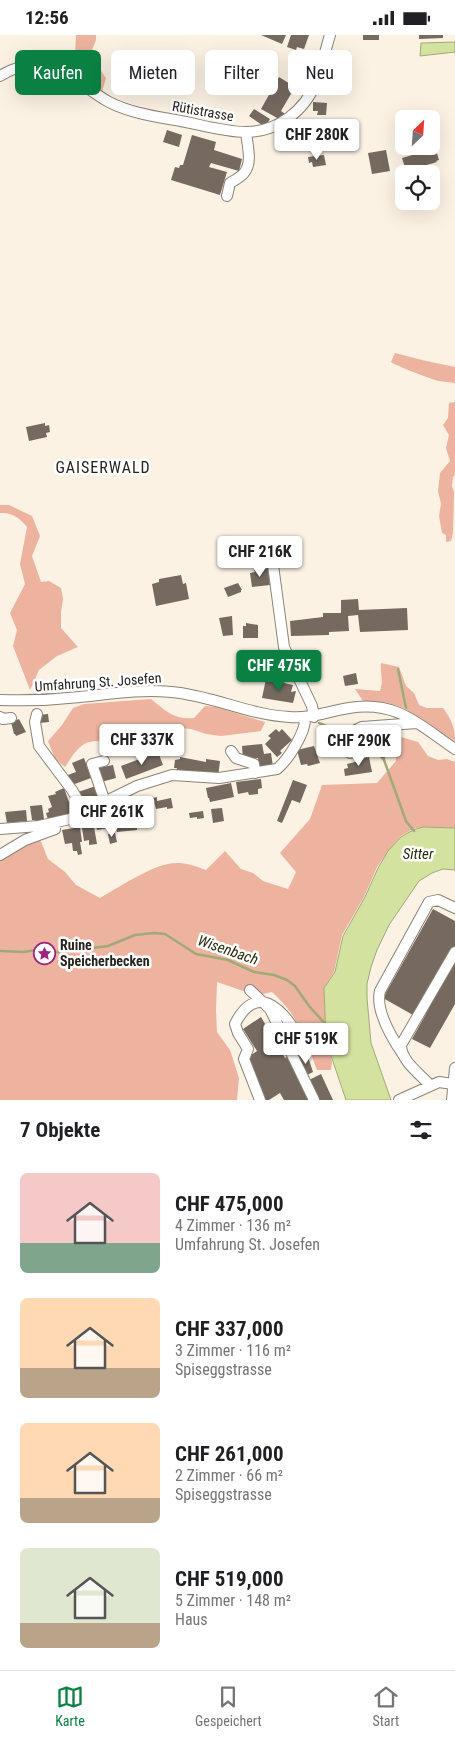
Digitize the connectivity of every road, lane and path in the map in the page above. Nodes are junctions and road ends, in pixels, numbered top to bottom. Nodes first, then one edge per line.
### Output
1 (330, 35) edge
2 (0, 77) edge
3 (246, 132) junction
4 (226, 196) dead end
5 (273, 565) dead end
6 (0, 700) edge
7 (37, 714) dead end
8 (310, 717) junction
9 (417, 723) junction
10 (455, 749) edge
11 (231, 751) dead end
12 (350, 753) dead end
13 (104, 761) dead end
14 (255, 773) junction
15 (106, 802) junction
16 (85, 813) junction
17 (54, 823) junction
18 (0, 829) edge
19 (0, 855) edge
20 (455, 908) edge
21 (455, 952) edge
22 (250, 990) dead end
23 (262, 1002) junction
24 (299, 1037) dead end
25 (404, 1056) junction
26 (455, 1068) edge
27 (453, 1083) junction
28 (430, 1085) junction
29 (260, 1100) edge
30 (314, 1100) edge
31 (399, 1100) edge
32 (452, 1100) edge

1 - 3 street, Rütistrasse
2 - 3 street, Rütistrasse
3 - 4 street
5 - 8 street
6 - 8 street, Umfahrung St. Josefen
7 - 16 street
8 - 9 street
8 - 14 street
9 - 10 street
9 - 12 street
11 - 14 street
13 - 15 street
14 - 15 street
15 - 16 street
16 - 17 street
17 - 18 street
17 - 19 street
20 - 25 street
21 - 25 street
22 - 23 street
23 - 24 street
23 - 29 street
23 - 30 street
25 - 28 street
26 - 27 street
27 - 28 street
27 - 32 street
28 - 31 street

